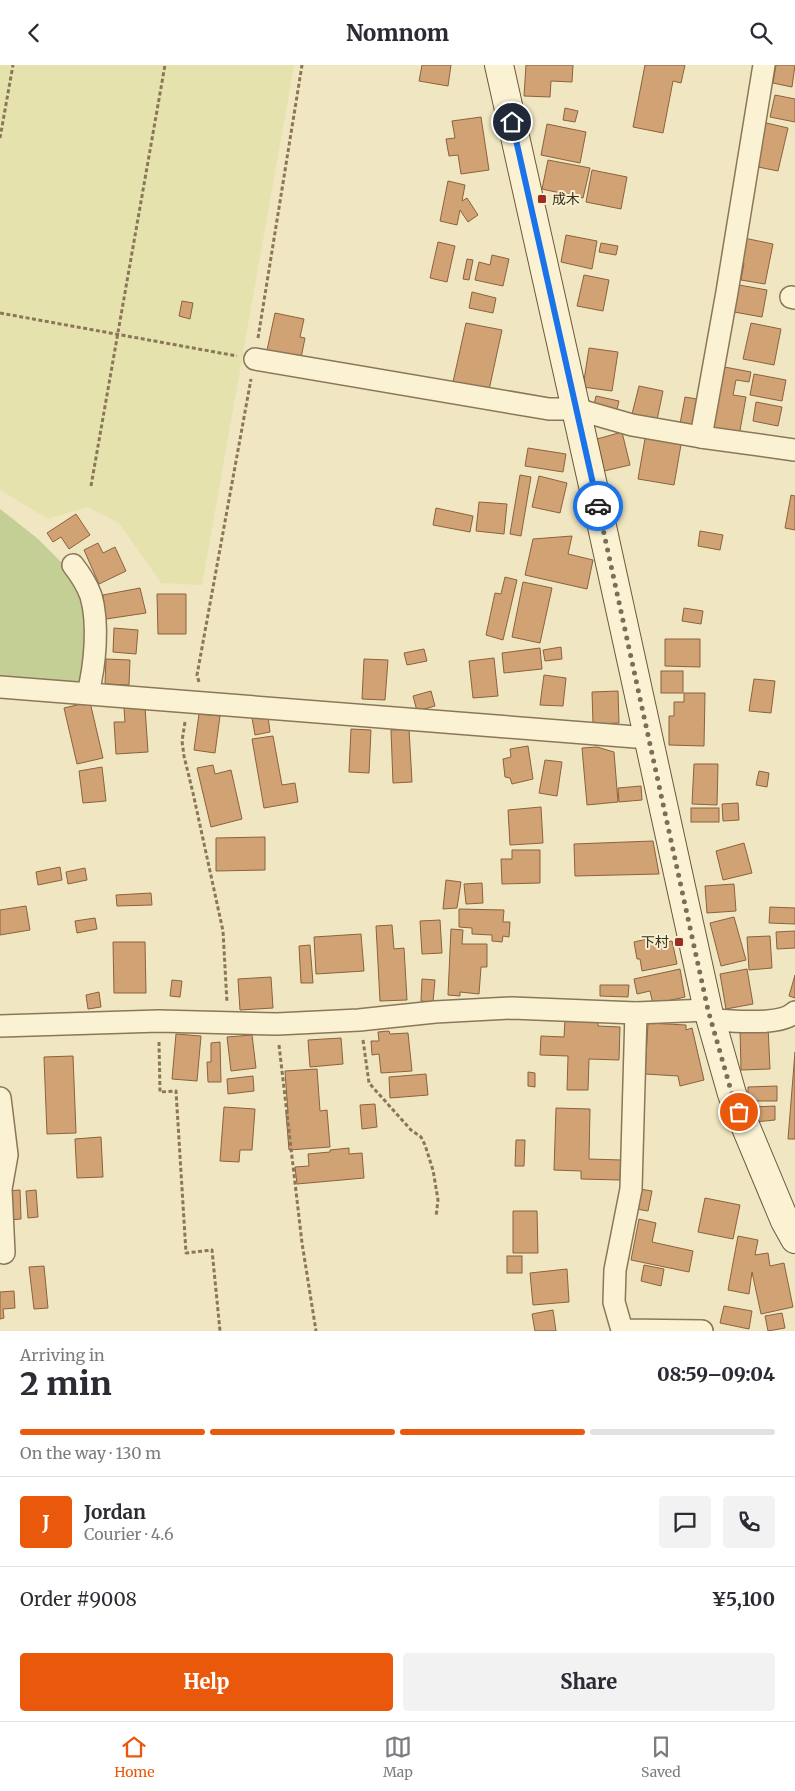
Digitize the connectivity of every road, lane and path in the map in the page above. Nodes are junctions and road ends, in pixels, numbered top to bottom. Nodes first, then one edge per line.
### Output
1 (13, 65) edge
2 (165, 65) edge
3 (302, 65) edge
4 (499, 65) edge
5 (764, 65) edge
6 (0, 138) edge
7 (0, 313) edge
8 (255, 359) junction
9 (576, 409) junction
10 (701, 437) junction
11 (795, 450) edge
12 (91, 486) dead end
13 (74, 565) dead end
14 (0, 687) edge
15 (88, 693) junction
16 (196, 702) junction
17 (648, 739) junction
18 (795, 1012) edge
19 (636, 1013) junction
20 (709, 1015) junction
21 (359, 1020) junction
22 (159, 1021) junction
23 (226, 1024) junction
24 (277, 1024) junction
25 (0, 1026) edge
26 (0, 1098) edge
27 (436, 1217) dead end
28 (795, 1239) edge
29 (4, 1253) dead end
30 (220, 1331) edge
31 (316, 1331) edge
32 (702, 1331) edge

1 - 6 path
2 - 12 path
3 - 8 path
4 - 9 street
5 - 10 street
7 - 8 path
8 - 9 street
8 - 16 path
9 - 10 street
9 - 17 street
10 - 11 street
13 - 15 street
14 - 15 street
15 - 16 street
16 - 17 street
16 - 23 path
17 - 20 street
18 - 20 street
19 - 20 street
19 - 21 street
19 - 32 street
20 - 28 street
21 - 24 street
21 - 27 path
22 - 23 street
22 - 25 street
22 - 30 path
23 - 24 street
24 - 31 path
26 - 29 street

